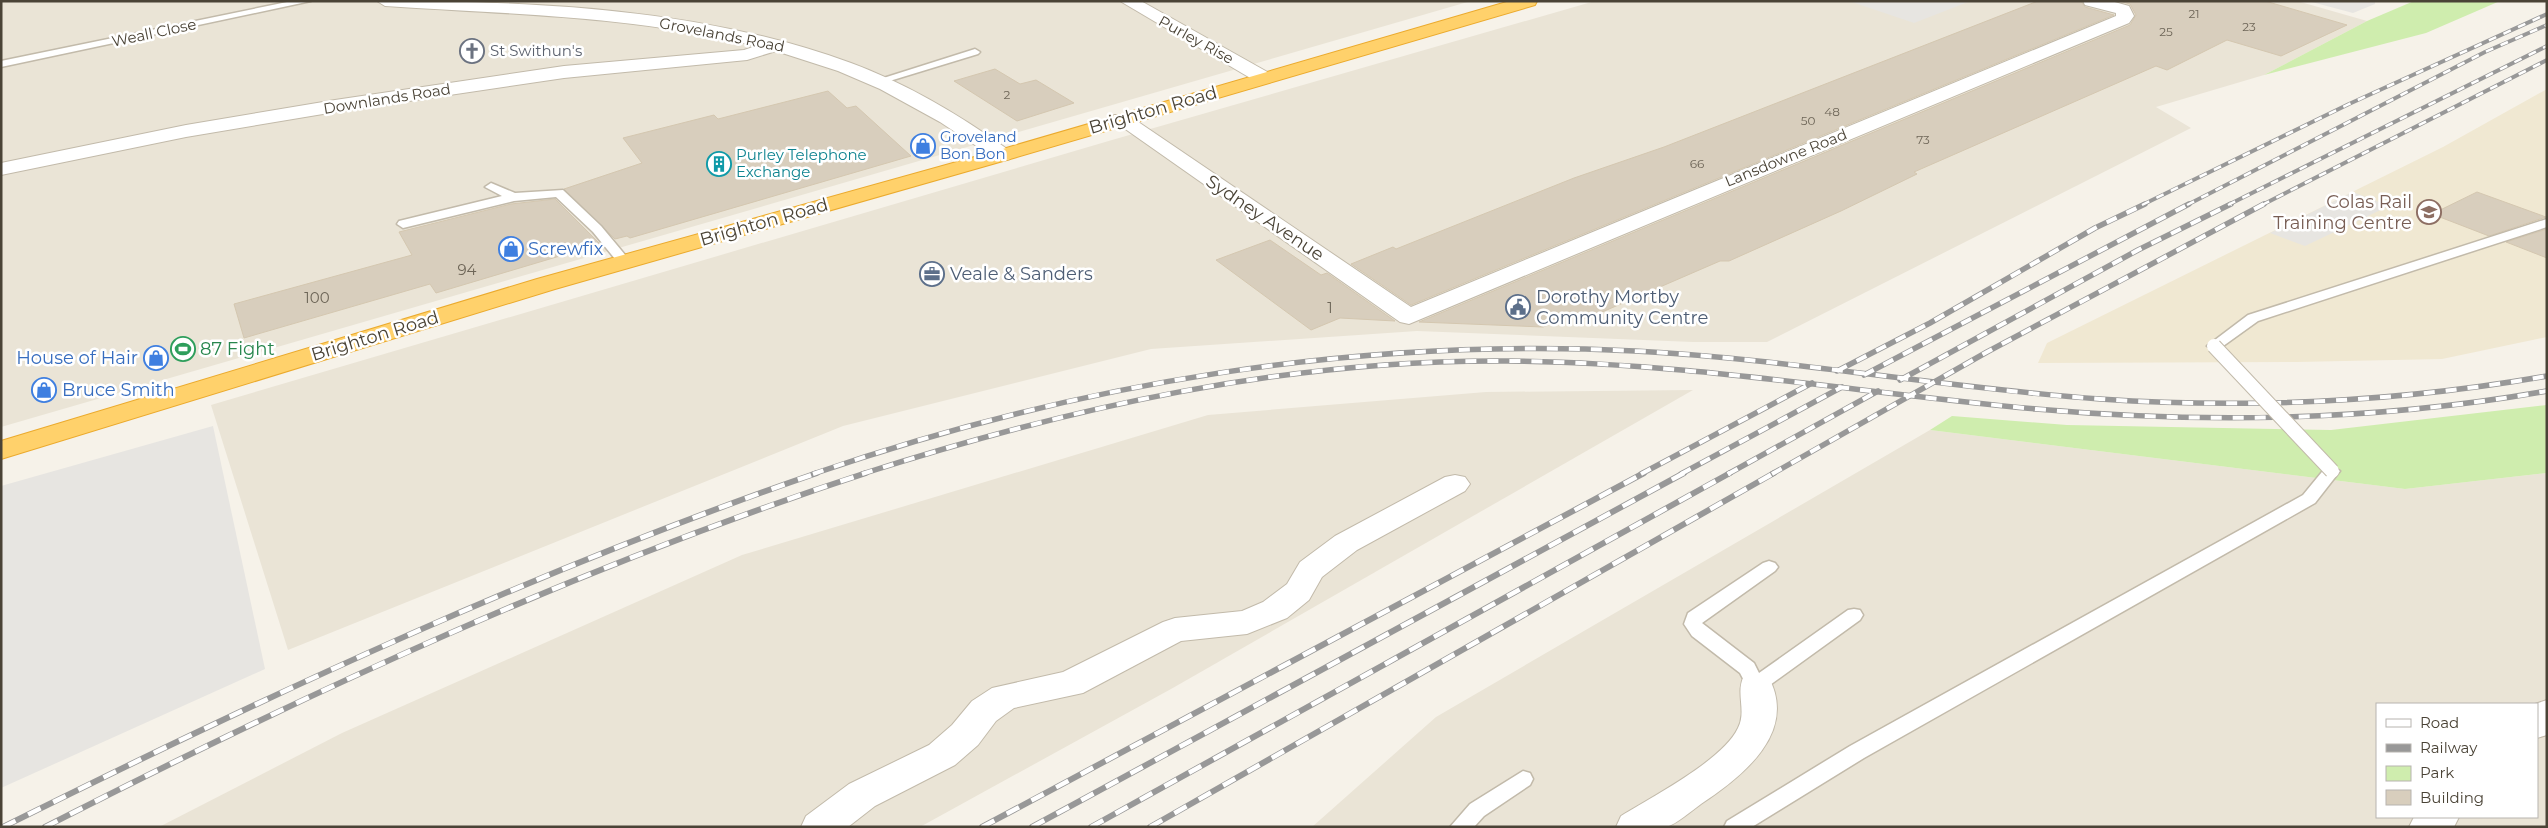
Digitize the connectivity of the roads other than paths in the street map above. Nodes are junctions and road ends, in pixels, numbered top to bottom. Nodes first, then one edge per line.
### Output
1 (307, 1) edge
2 (385, 1) edge
3 (1128, 1) edge
4 (1528, 1) edge
5 (2091, 1) edge
6 (775, 45) junction
7 (975, 52) dead end
8 (1, 64) edge
9 (1264, 78) junction
10 (879, 81) junction
11 (1121, 119) junction
12 (1003, 155) junction
13 (1, 169) edge
14 (492, 187) dead end
15 (514, 197) junction
16 (2547, 223) edge
17 (403, 224) dead end
18 (625, 262) junction
19 (1409, 317) joint
20 (1, 450) edge
21 (1455, 484) dead end
22 (1769, 567) dead end
23 (1854, 615) dead end
24 (1756, 685) junction
25 (2547, 714) edge
26 (2538, 723) edge
27 (1523, 779) dead end
28 (2439, 818) edge
29 (1465, 826) edge
30 (820, 827) edge
31 (1636, 827) edge
32 (1734, 827) edge
33 (2428, 827) edge

1 - 8 lane, Weall Close
2 - 6 street, Grovelands Road
3 - 9 street, Purley Rise
4 - 9 highway, Brighton Road
5 - 19 street, Lansdowne Road
6 - 10 street, Grovelands Road
6 - 13 street, Downlands Road
7 - 10 lane
9 - 11 highway, Brighton Road
10 - 12 street, Grovelands Road
11 - 12 highway, Brighton Road
11 - 19 street, Sydney Avenue
12 - 18 highway, Brighton Road
14 - 15 lane
15 - 17 lane
15 - 18 lane
16 - 32 lane, bridge
18 - 20 highway, Brighton Road
21 - 30 street
22 - 24 lane
23 - 24 lane
24 - 31 street
25 - 26 street
27 - 29 lane
28 - 33 street

